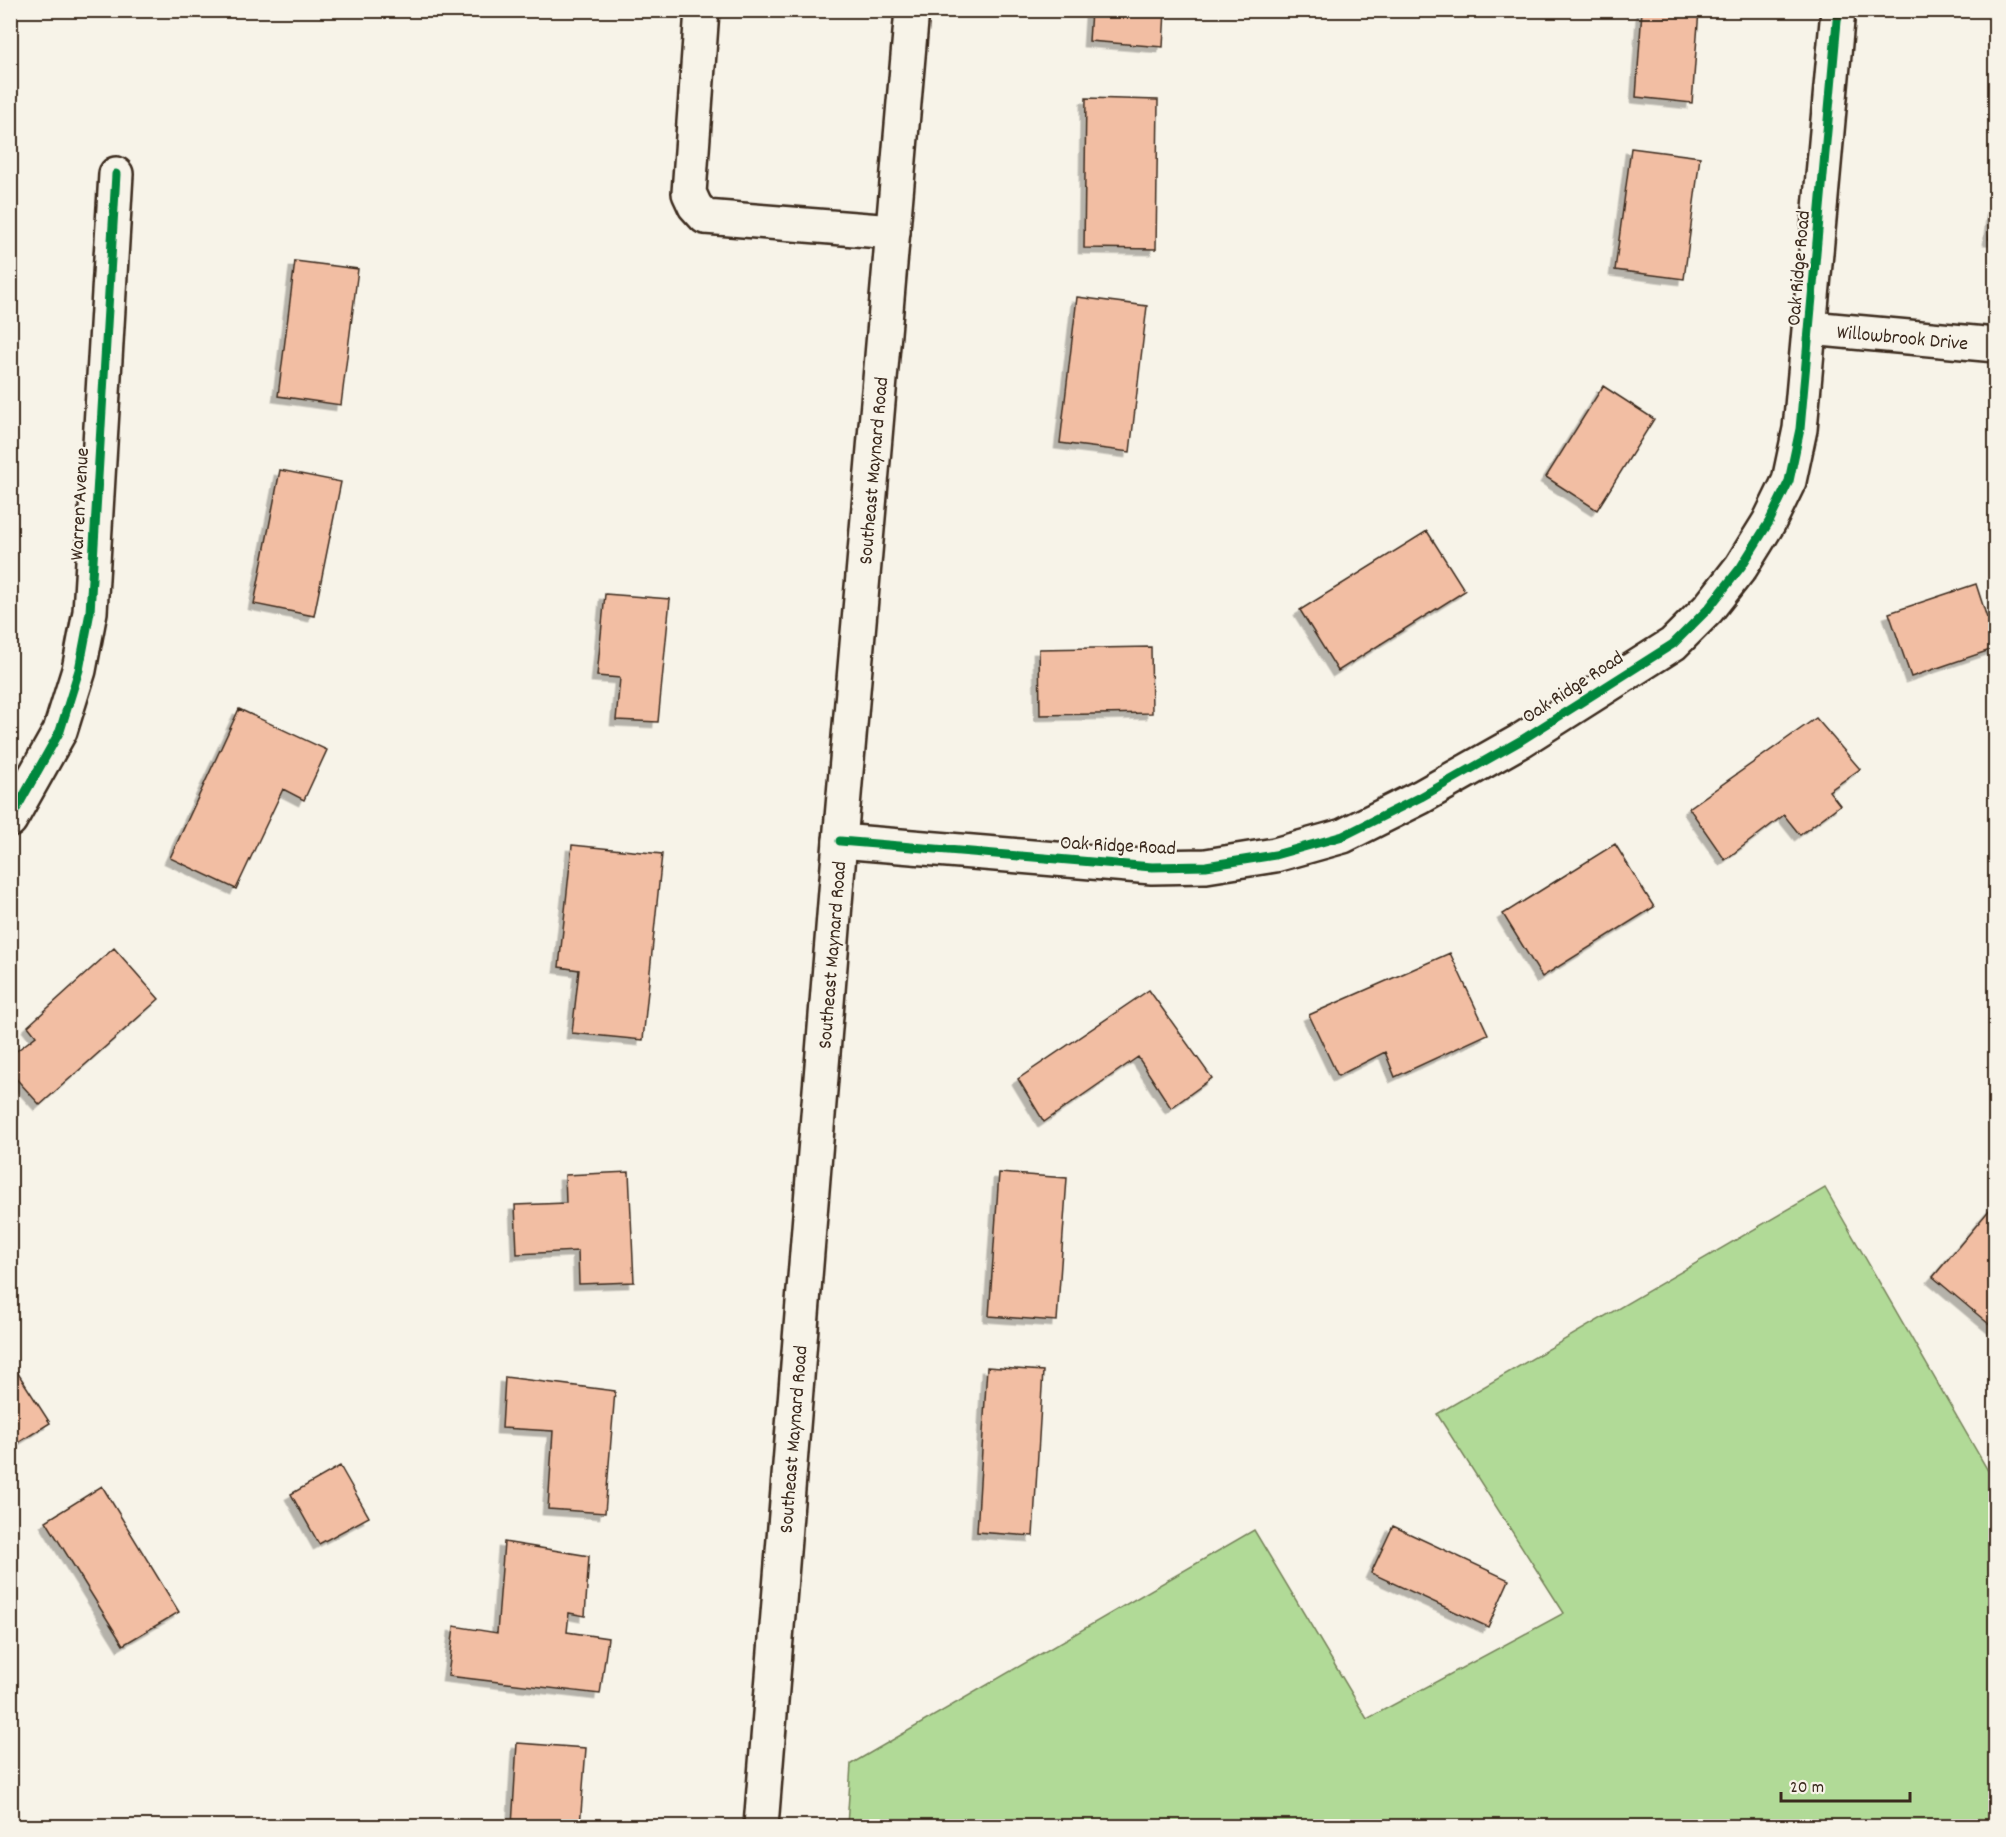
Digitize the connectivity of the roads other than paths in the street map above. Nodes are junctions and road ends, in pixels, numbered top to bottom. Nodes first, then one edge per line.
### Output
1 (702, 10) edge
2 (912, 10) edge
3 (1838, 10) edge
4 (116, 174) dead end
5 (893, 232) junction
6 (1810, 328) junction
7 (1995, 345) edge
8 (10, 820) edge
9 (840, 841) junction
10 (761, 1827) edge

1 - 5 street
2 - 5 street, Southeast Maynard Road
3 - 6 street, Oak Ridge Road
4 - 8 street, Warren Avenue
5 - 9 street, Southeast Maynard Road
6 - 7 street, Willowbrook Drive
6 - 9 street, Oak Ridge Road
9 - 10 street, Southeast Maynard Road

